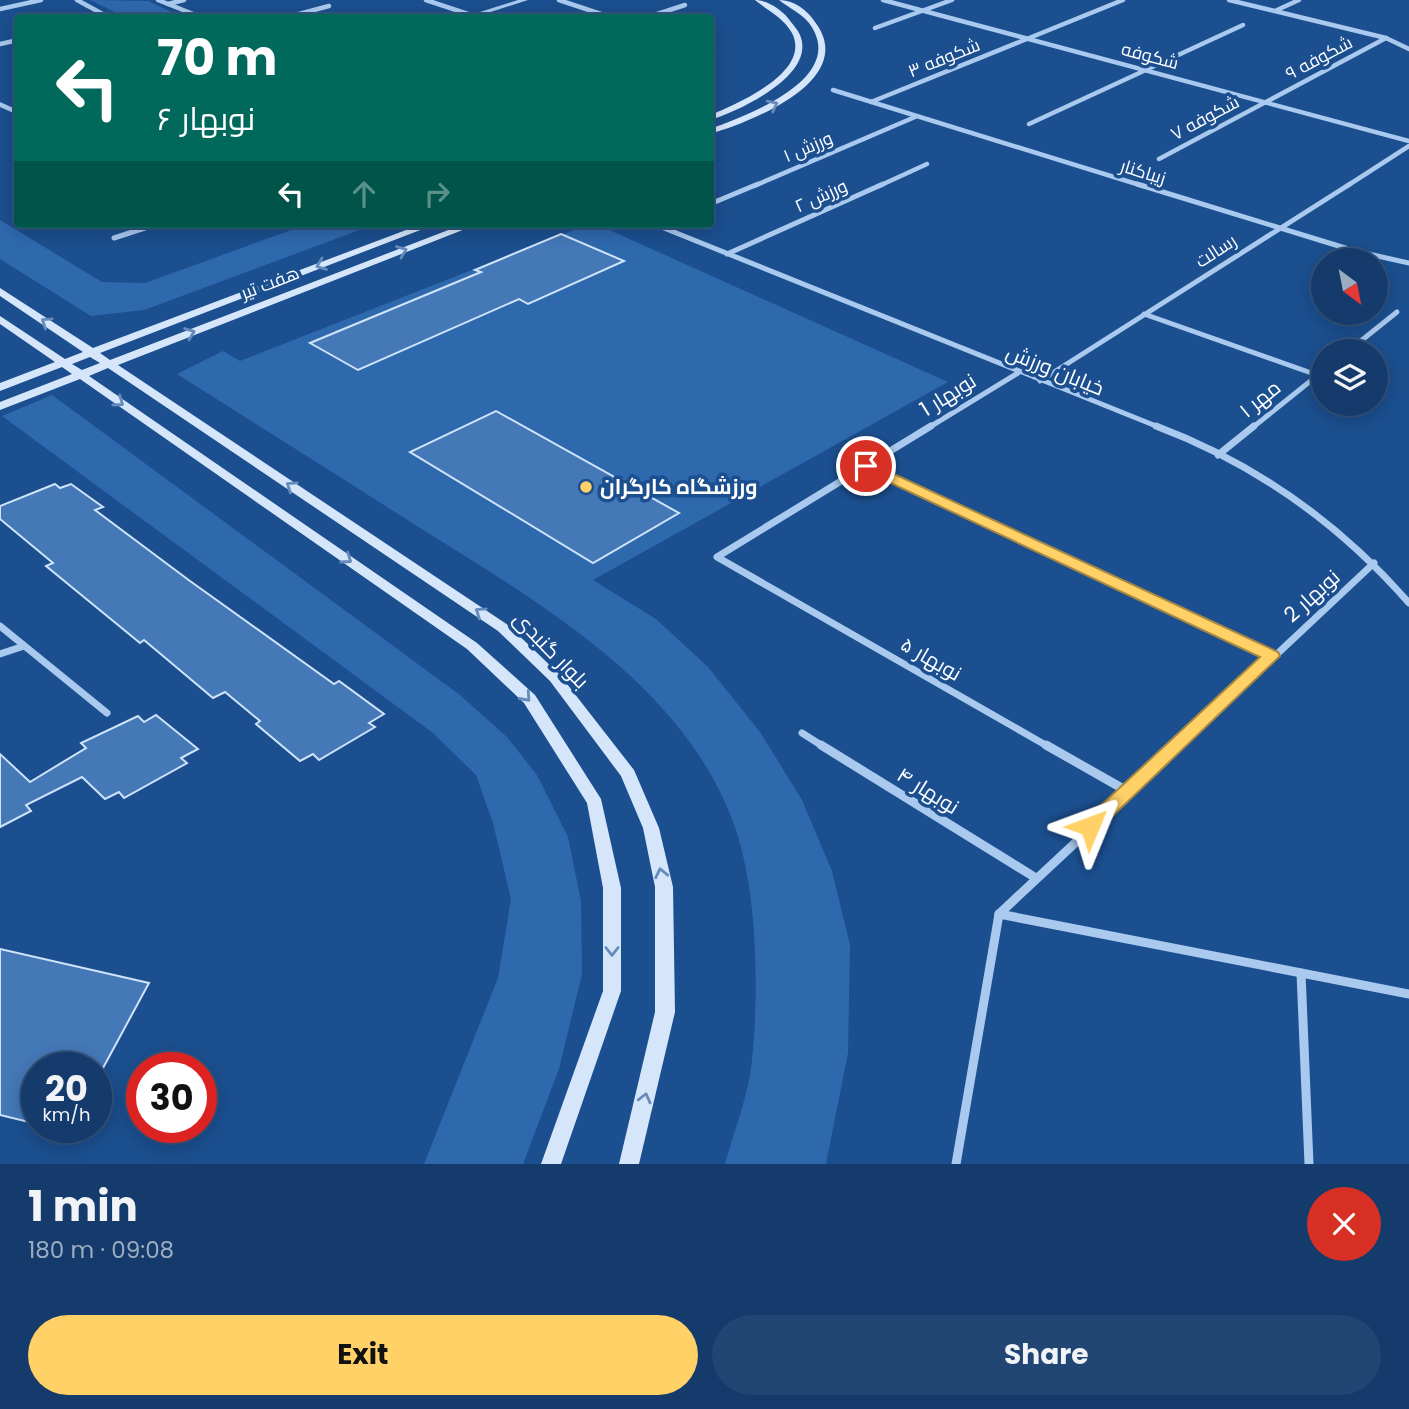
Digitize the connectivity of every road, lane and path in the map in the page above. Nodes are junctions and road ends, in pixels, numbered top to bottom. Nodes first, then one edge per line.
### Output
1 (41, 0) edge
2 (77, 0) edge
3 (158, 0) edge
4 (184, 0) edge
5 (426, 0) edge
6 (524, 0) edge
7 (559, 0) edge
8 (759, 0) edge
9 (783, 0) edge
10 (883, 0) edge
11 (952, 0) edge
12 (1123, 0) edge
13 (1229, 0) edge
14 (1299, 0) edge
15 (168, 4) junction
16 (685, 5) dead end
17 (329, 6) dead end
18 (0, 9) edge
19 (1276, 10) junction
20 (923, 11) junction
21 (101, 14) edge
22 (193, 14) edge
23 (299, 14) edge
24 (461, 14) edge
25 (478, 14) edge
26 (602, 14) edge
27 (657, 14) edge
28 (1242, 25) dead end
29 (875, 28) dead end
30 (1386, 38) junction
31 (1028, 39) junction
32 (1409, 50) edge
33 (1147, 69) junction
34 (833, 90) dead end
35 (871, 102) junction
36 (1265, 103) junction
37 (714, 116) edge
38 (916, 117) junction
39 (1029, 124) dead end
40 (714, 130) edge
41 (1409, 141) edge
42 (1409, 146) edge
43 (1159, 159) dead end
44 (927, 164) dead end
45 (714, 202) edge
46 (145, 228) edge
47 (420, 228) edge
48 (462, 228) edge
49 (665, 228) edge
50 (1279, 228) junction
51 (114, 238) dead end
52 (727, 254) junction
53 (1409, 263) edge
54 (0, 291) edge
55 (1397, 312) dead end
56 (1144, 314) junction
57 (0, 319) edge
58 (1363, 339) edge
59 (92, 352) junction
60 (63, 363) junction
61 (109, 364) junction
62 (1311, 370) edge
63 (1018, 373) junction
64 (81, 375) junction
65 (1311, 380) edge
66 (1040, 381) junction
67 (0, 387) edge
68 (0, 406) edge
69 (1218, 455) junction
70 (866, 466) junction
71 (717, 557) joint
72 (1374, 563) junction
73 (1409, 603) edge
74 (0, 626) edge
75 (24, 646) junction
76 (0, 654) edge
77 (1272, 656) junction
78 (107, 713) dead end
79 (802, 733) dead end
80 (1127, 791) junction
81 (1036, 878) junction
82 (999, 914) junction
83 (1301, 973) junction
84 (1409, 993) edge
85 (551, 1164) edge
86 (629, 1164) edge
87 (956, 1164) edge
88 (1309, 1164) edge

1 - 18 street
2 - 21 street
3 - 15 street
4 - 15 street
5 - 24 street
6 - 25 street
7 - 26 street
8 - 37 main road
40 -> 9 main road
10 - 20 street, شکوفه
11 - 20 street
12 - 31 street, شکوفه ۳
13 - 19 street
14 - 19 street
15 - 22 street
16 - 27 street
17 - 23 street
19 - 30 street
20 - 29 street
20 - 31 street, شکوفه
28 - 33 street
30 - 32 street
30 - 36 street, شکوفه ۹
31 - 33 street, شکوفه
31 - 35 street, شکوفه ۳
33 - 36 street, شکوفه
33 - 39 street
34 - 35 street, زیباکنار
35 - 38 street, زیباکنار
36 - 41 street, شکوفه
36 - 43 street, شکوفه ۷
38 - 45 street, ورزش ۱
38 - 50 street, زیباکنار
42 - 50 street, رسالت
44 - 52 street, ورزش ۲
46 - 51 street
47 -> 59 main road, هفت تیر
61 -> 48 main road, هفت تیر
49 - 52 street, خیابان ورزش
50 - 53 street, زیباکنار
50 - 56 street, رسالت
52 - 63 street, خیابان ورزش
59 -> 54 main road, بلوار گنبدی
55 - 58 street
56 - 62 street
56 - 66 street, رسالت
57 - 60 main road
59 - 60 main road, هفت تیر
59 - 61 main road, بلوار گنبدی
60 - 64 main road
60 - 67 main road, هفت تیر
61 - 64 main road, هفت تیر
86 -> 61 main road, بلوار گنبدی
63 - 66 street, خیابان ورزش
63 - 70 street, نوبهار 1
64 - 68 main road, هفت تیر
64 -> 85 main road
65 - 69 street, مهر ۱
66 - 69 street, خیابان ورزش
69 - 72 street, خیابان ورزش
70 - 71 street, نوبهار 1
70 - 77 street
71 - 80 street, نوبهار ۵
72 - 73 street, خیابان ورزش
72 - 77 street, نوبهار 2
74 - 75 street
75 - 76 street
75 - 78 street
77 - 80 street, نوبهار 2
79 - 81 street, نوبهار ۴
80 - 81 street, نوبهار 2
81 - 82 street, نوبهار 2
82 - 83 street
82 - 87 street
83 - 84 street
83 - 88 street

